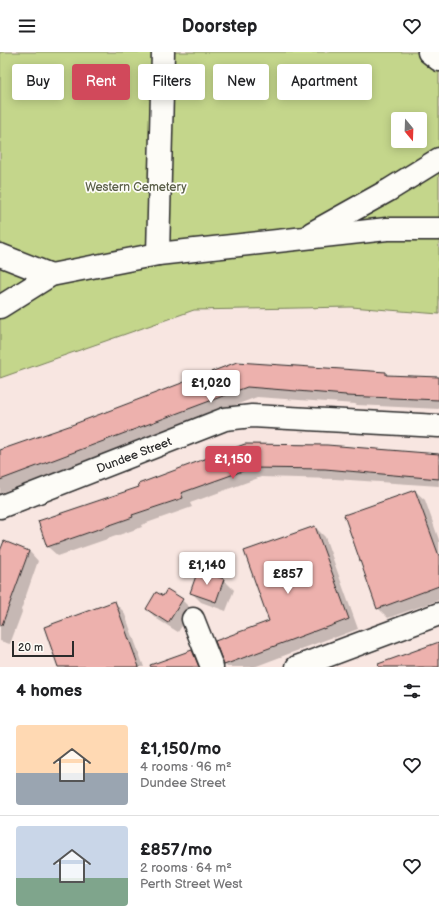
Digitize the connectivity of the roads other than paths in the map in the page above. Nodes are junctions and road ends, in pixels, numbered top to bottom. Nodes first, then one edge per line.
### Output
1 (164, 52) edge
2 (429, 52) edge
3 (439, 60) edge
4 (439, 159) edge
5 (439, 229) edge
6 (304, 237) junction
7 (158, 254) junction
8 (0, 255) edge
9 (51, 276) junction
10 (0, 307) edge
11 (439, 426) edge
12 (0, 507) edge
13 (439, 614) edge
14 (194, 619) dead end
15 (212, 667) edge
16 (297, 667) edge

1 - 7 street
2 - 3 street
4 - 6 street
5 - 6 street
6 - 7 street
7 - 9 street
8 - 9 street
9 - 10 street
11 - 12 street, Dundee Street
13 - 16 street
14 - 15 street

